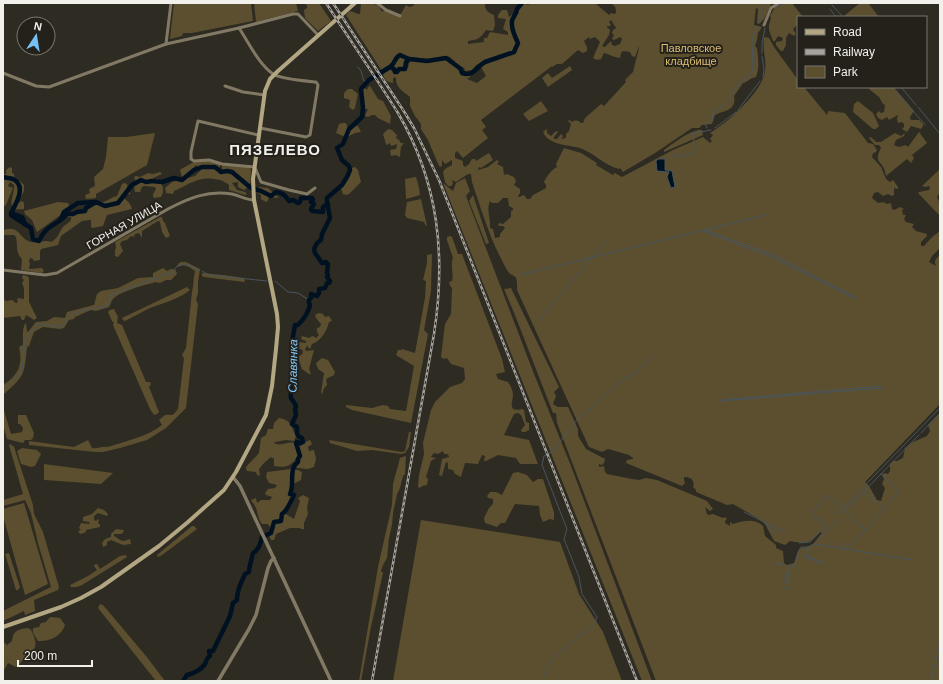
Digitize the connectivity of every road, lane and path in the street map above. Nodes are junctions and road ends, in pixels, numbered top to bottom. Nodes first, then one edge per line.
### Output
1 (171, 3) edge
2 (355, 3) edge
3 (377, 3) edge
4 (779, 3) edge
5 (400, 16) dead end
6 (764, 25) dead end
7 (239, 28) junction
8 (318, 35) junction
9 (166, 44) junction
10 (3, 73) edge
11 (274, 75) junction
12 (225, 86) dead end
13 (264, 95) junction
14 (260, 128) junction
15 (258, 135) junction
16 (254, 167) junction
17 (315, 188) dead end
18 (254, 200) junction
19 (3, 270) edge
20 (233, 477) junction
21 (274, 558) junction
22 (3, 627) edge
23 (218, 681) edge
24 (331, 681) edge

1 - 9 street
2 - 8 main road
3 - 5 street
4 - 6 street
7 - 8 street
7 - 9 street
7 - 11 street
8 - 11 main road
9 - 10 street
11 - 13 main road
11 - 14 street
12 - 13 street
13 - 14 main road
14 - 15 main road
15 - 16 main road
15 - 16 street
16 - 17 street
16 - 18 main road
18 - 19 street, ГОРНАЯ УЛИЦА
18 - 20 main road
20 - 21 street
20 - 22 main road
21 - 23 street
21 - 24 street

